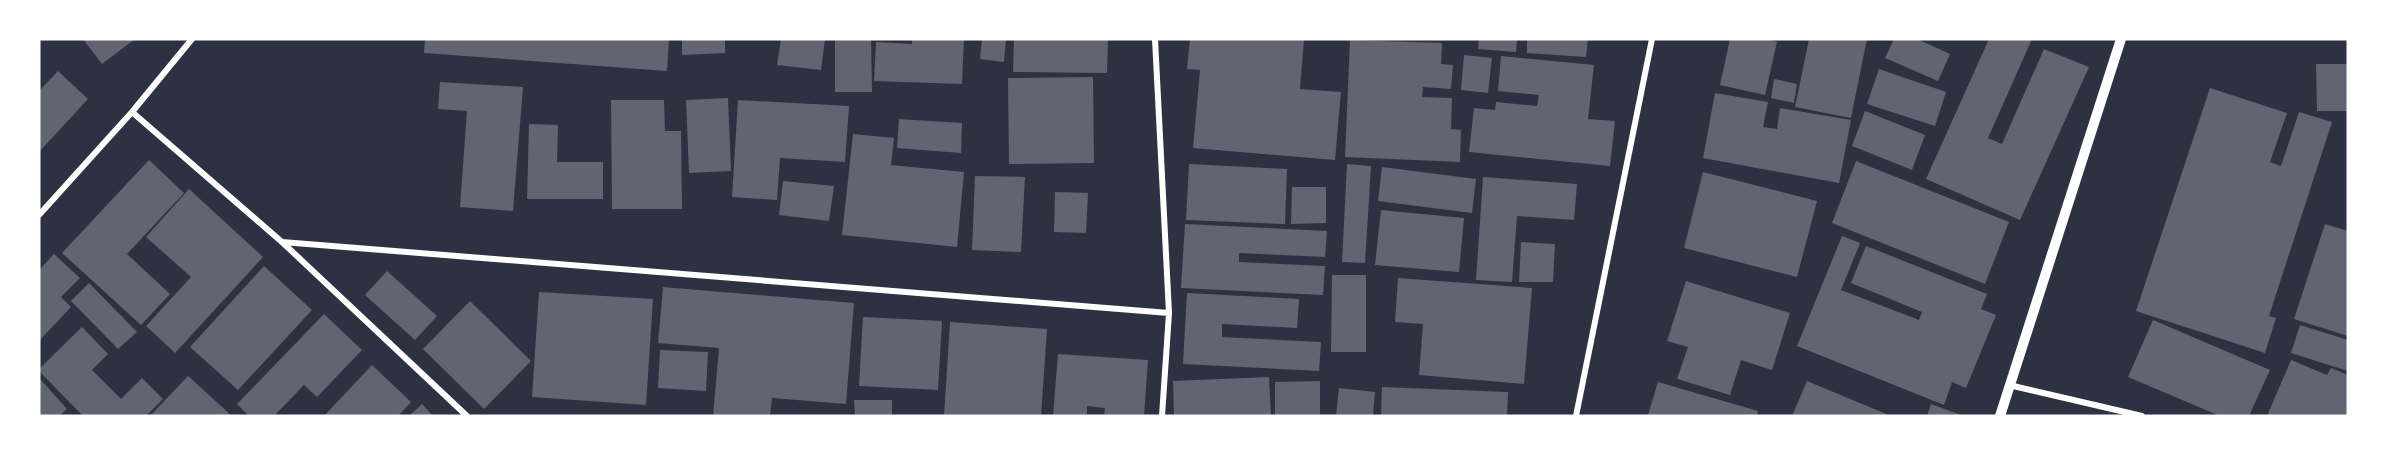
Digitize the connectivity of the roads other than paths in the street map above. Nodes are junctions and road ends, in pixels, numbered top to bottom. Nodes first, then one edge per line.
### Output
1 (192, 39) edge
2 (1155, 39) edge
3 (1652, 39) edge
4 (2121, 39) edge
5 (132, 112) junction
6 (39, 215) edge
7 (282, 243) junction
8 (1169, 314) junction
9 (2009, 385) junction
10 (467, 416) edge
11 (1162, 416) edge
12 (1576, 416) edge
13 (2000, 416) edge
14 (2142, 416) edge

1 - 5 street
2 - 8 street
3 - 12 street
4 - 9 street
5 - 6 street
5 - 7 street
7 - 8 street
7 - 10 street
8 - 11 street
9 - 13 street
9 - 14 street

